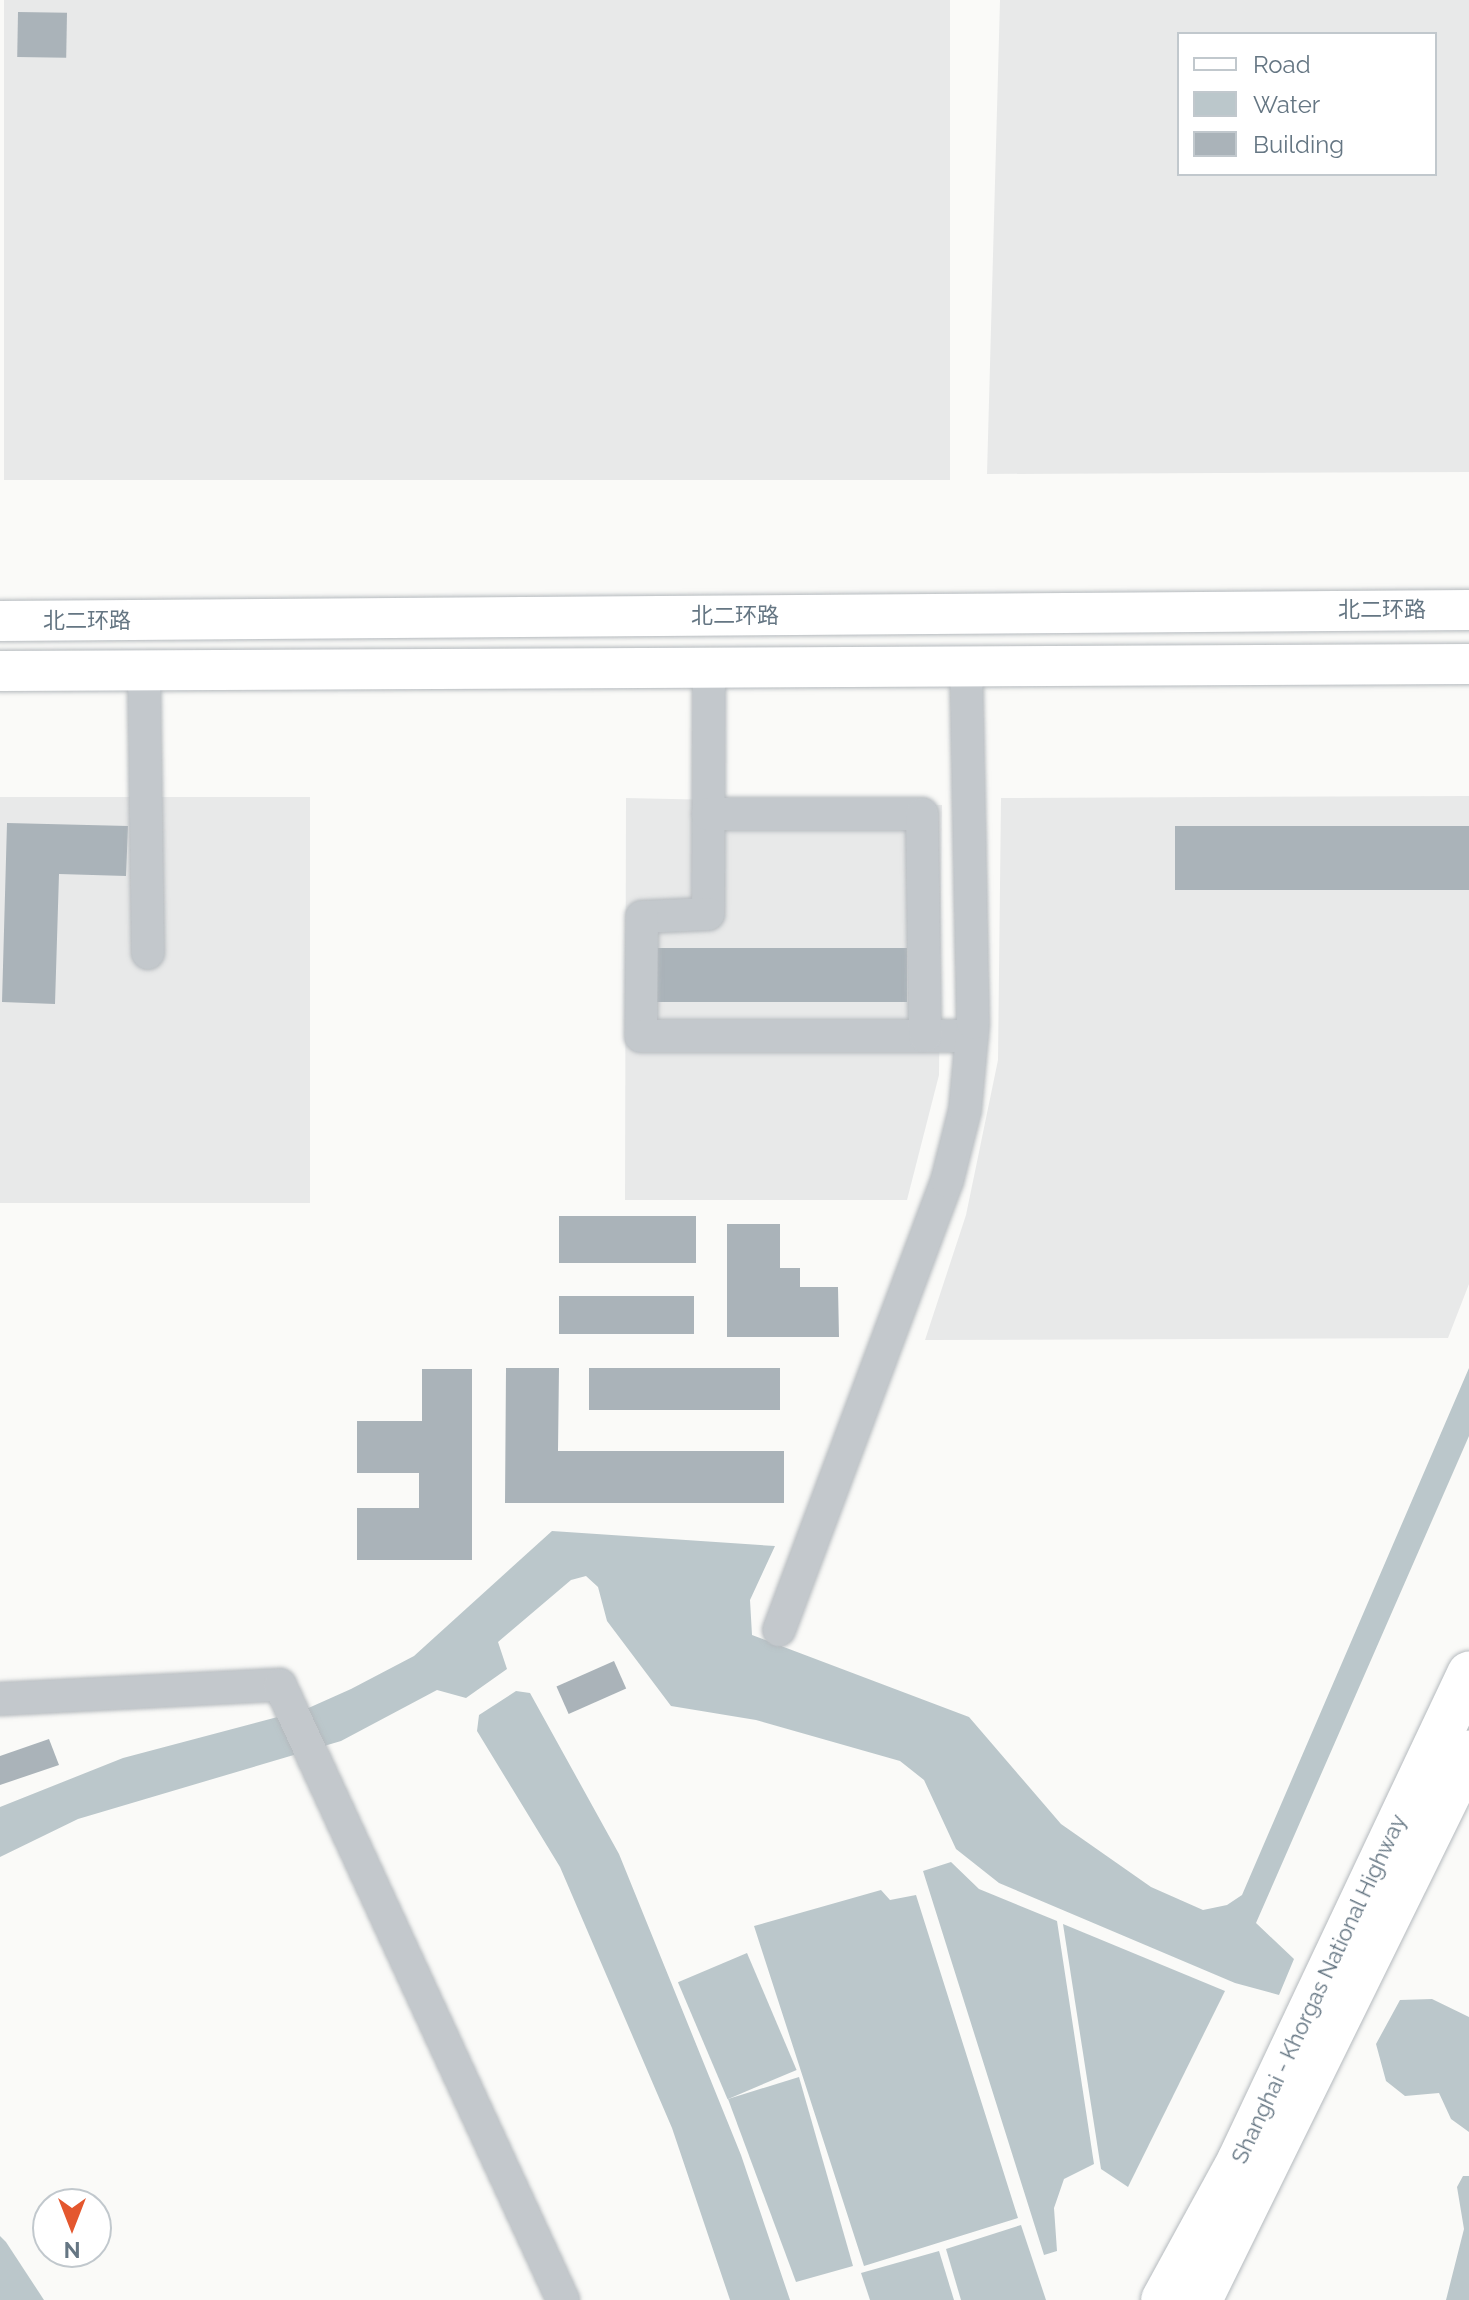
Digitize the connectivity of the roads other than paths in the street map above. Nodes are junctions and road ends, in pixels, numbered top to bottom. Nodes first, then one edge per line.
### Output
1 (1469, 610) edge
2 (964, 614) junction
3 (0, 621) edge
4 (1469, 664) edge
5 (966, 666) junction
6 (709, 668) junction
7 (0, 671) edge
8 (144, 671) junction
9 (708, 814) junction
10 (148, 953) dead end
11 (925, 1036) junction
12 (972, 1036) junction
13 (779, 1630) dead end
14 (1469, 1674) edge
15 (0, 1699) edge
16 (1469, 1753) edge
17 (563, 2300) edge
18 (1163, 2300) edge
19 (1200, 2300) edge

1 - 2 main road, 北二环路
2 - 3 main road, 北二环路
2 - 5 main road
4 - 5 main road
5 - 6 main road
5 - 12 street
6 - 8 main road
6 - 9 street
7 - 8 main road
8 - 10 street
9 - 11 street
9 - 11 street
11 - 12 street
12 - 13 street
14 - 18 highway, Shanghai - Khorgas National Highway
15 - 17 street
16 - 19 highway, Shanghai - Khorgas National Highway

